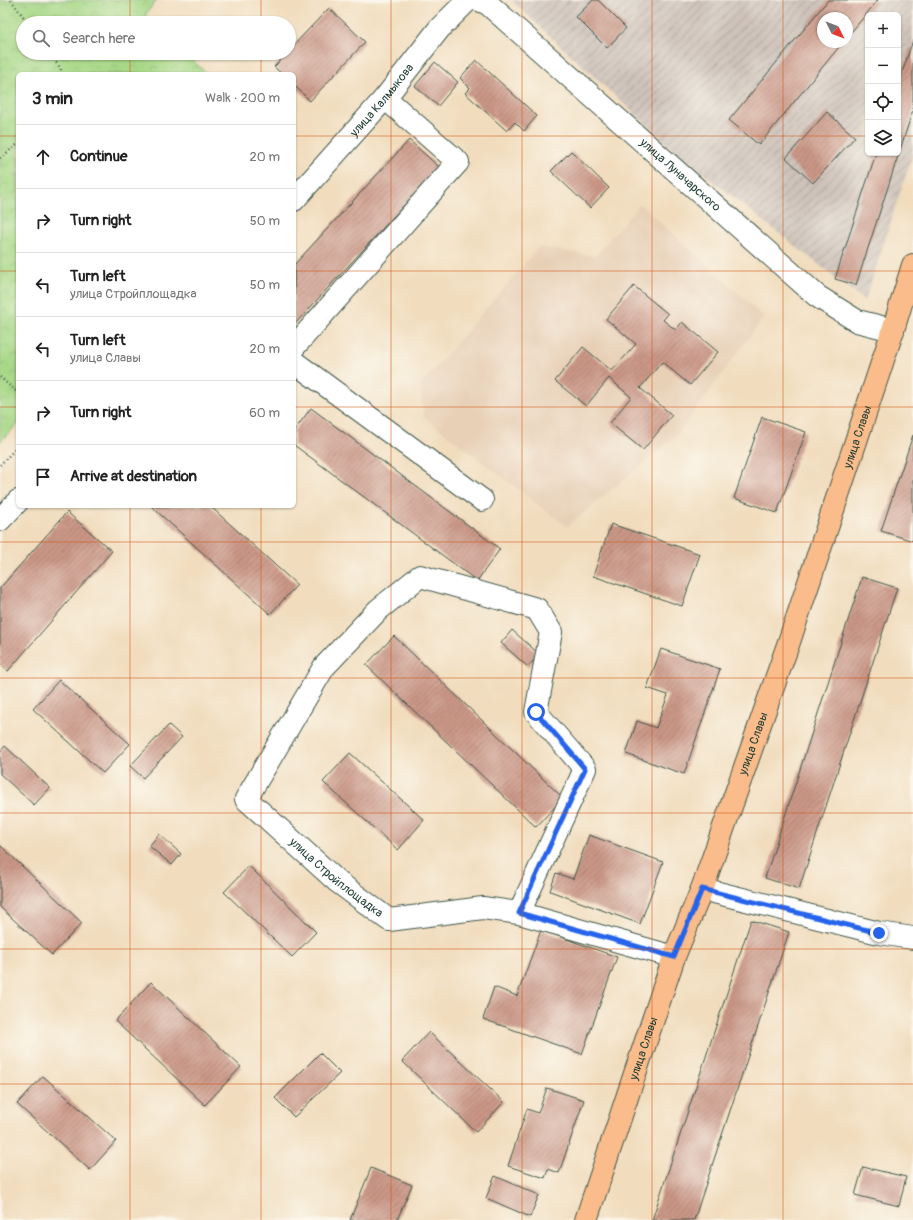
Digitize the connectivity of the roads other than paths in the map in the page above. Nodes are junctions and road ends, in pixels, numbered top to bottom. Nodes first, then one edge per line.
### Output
1 (468, 0) edge
2 (479, 0) edge
3 (385, 98) junction
4 (296, 198) edge
5 (913, 265) edge
6 (893, 330) junction
7 (296, 346) edge
8 (296, 363) edge
9 (482, 500) dead end
10 (16, 503) edge
11 (0, 520) edge
12 (702, 889) junction
13 (519, 913) junction
14 (913, 938) edge
15 (674, 957) junction
16 (586, 1220) edge

1 - 3 street, улица Калмыкова
2 - 6 street, улица Луначарского
3 - 4 street, улица Калмыкова
3 - 7 street
5 - 6 main road, улица Славы
6 - 12 main road, улица Славы
8 - 9 street
10 - 11 street
12 - 14 street
12 - 15 main road, улица Славы
13 - 13 street, улица Стройплощадка
13 - 15 street, улица Стройплощадка
15 - 16 main road, улица Славы

